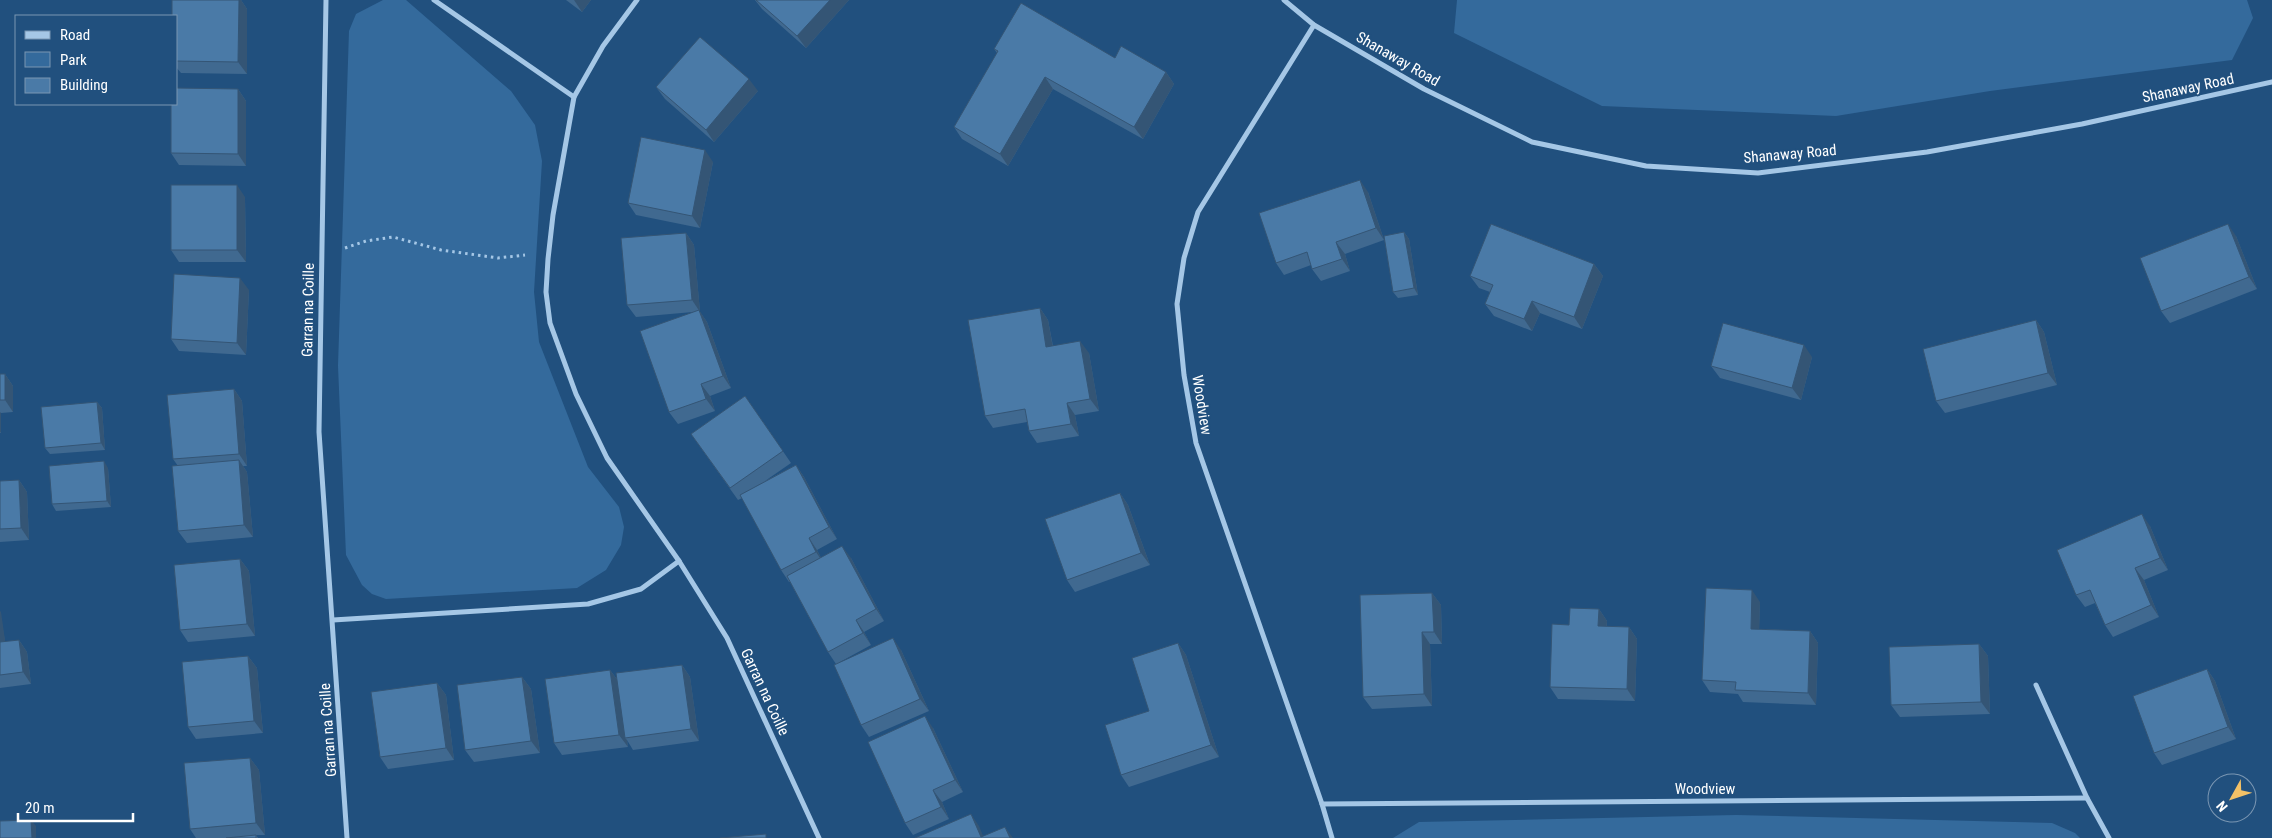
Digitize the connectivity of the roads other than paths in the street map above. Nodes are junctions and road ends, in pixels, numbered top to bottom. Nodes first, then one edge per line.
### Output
1 (326, 0) edge
2 (434, 0) edge
3 (637, 0) edge
4 (1284, 0) edge
5 (1314, 25) junction
6 (2272, 82) edge
7 (574, 97) junction
8 (679, 561) junction
9 (333, 620) junction
10 (2036, 685) dead end
11 (2087, 798) junction
12 (1322, 804) junction
13 (347, 838) edge
14 (819, 838) edge
15 (1332, 838) edge
16 (2109, 838) edge

1 - 9 street, Garran na Coille
2 - 7 street
3 - 7 street, Garran na Coille
4 - 5 street, Shanaway Road
5 - 6 street, Shanaway Road
5 - 12 street, Woodview
7 - 8 street, Garran na Coille
8 - 9 street
8 - 14 street, Garran na Coille
9 - 13 street, Garran na Coille
10 - 11 street
11 - 12 street, Woodview
11 - 16 street
12 - 15 street, Woodview

